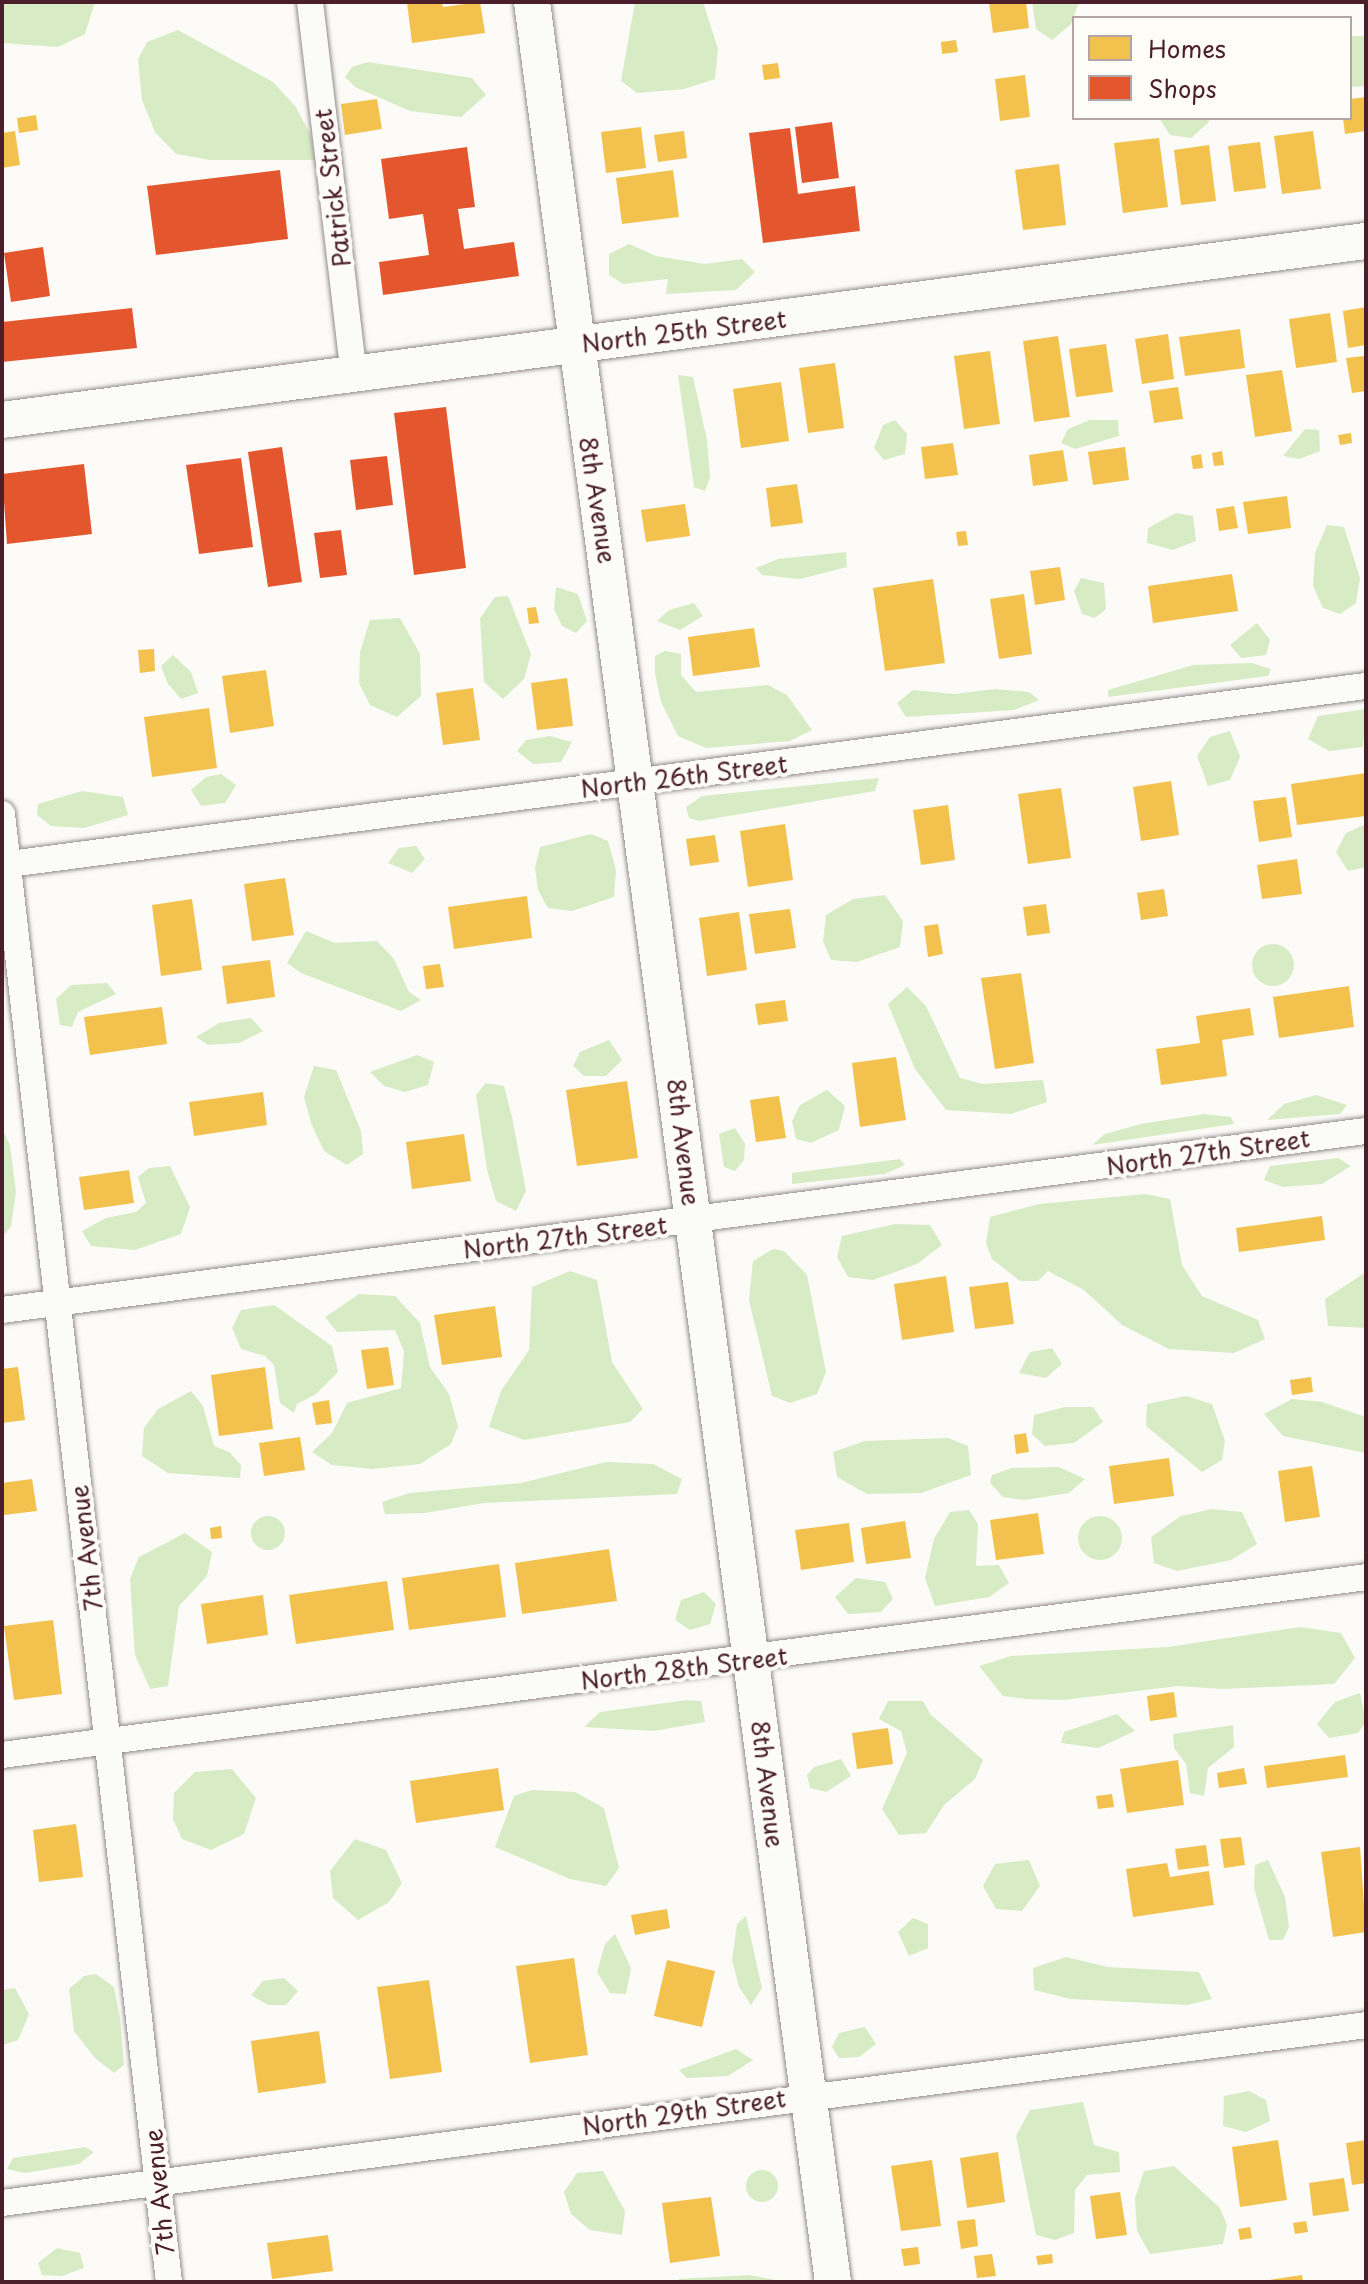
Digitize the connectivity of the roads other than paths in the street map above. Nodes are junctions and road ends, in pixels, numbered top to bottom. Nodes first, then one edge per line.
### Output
1 (310, 2) edge
2 (532, 2) edge
3 (1366, 241) edge
4 (575, 345) junction
5 (354, 374) junction
6 (2, 420) edge
7 (1366, 686) edge
8 (639, 782) junction
9 (2, 814) edge
10 (5, 864) edge
11 (1366, 1131) edge
12 (694, 1220) junction
13 (58, 1302) junction
14 (2, 1310) edge
15 (1366, 1577) edge
16 (753, 1660) junction
17 (108, 1741) junction
18 (2, 1755) edge
19 (1366, 2025) edge
20 (807, 2095) junction
21 (158, 2183) junction
22 (2, 2203) edge
23 (169, 2282) edge
24 (833, 2282) edge

1 - 5 street, Patrick Street
2 - 4 street, 8th Avenue
3 - 4 street, North 25th Street
4 - 5 street, North 25th Street
4 - 8 street, 8th Avenue
5 - 6 street, North 25th Street
7 - 8 street, North 26th Street
8 - 10 street, North 26th Street
8 - 12 street, 8th Avenue
9 - 10 street, 7th Avenue
10 - 13 street, 7th Avenue
11 - 12 street, North 27th Street
12 - 13 street, North 27th Street
12 - 16 street, 8th Avenue
13 - 14 street, North 27th Street
13 - 17 street, 7th Avenue
15 - 16 street, North 28th Street
16 - 17 street, North 28th Street
16 - 20 street, 8th Avenue
17 - 18 street, North 28th Street
17 - 21 street, 7th Avenue
19 - 20 street, North 29th Street
20 - 21 street, North 29th Street
20 - 24 street, 8th Avenue
21 - 22 street, North 29th Street
21 - 23 street, 7th Avenue

